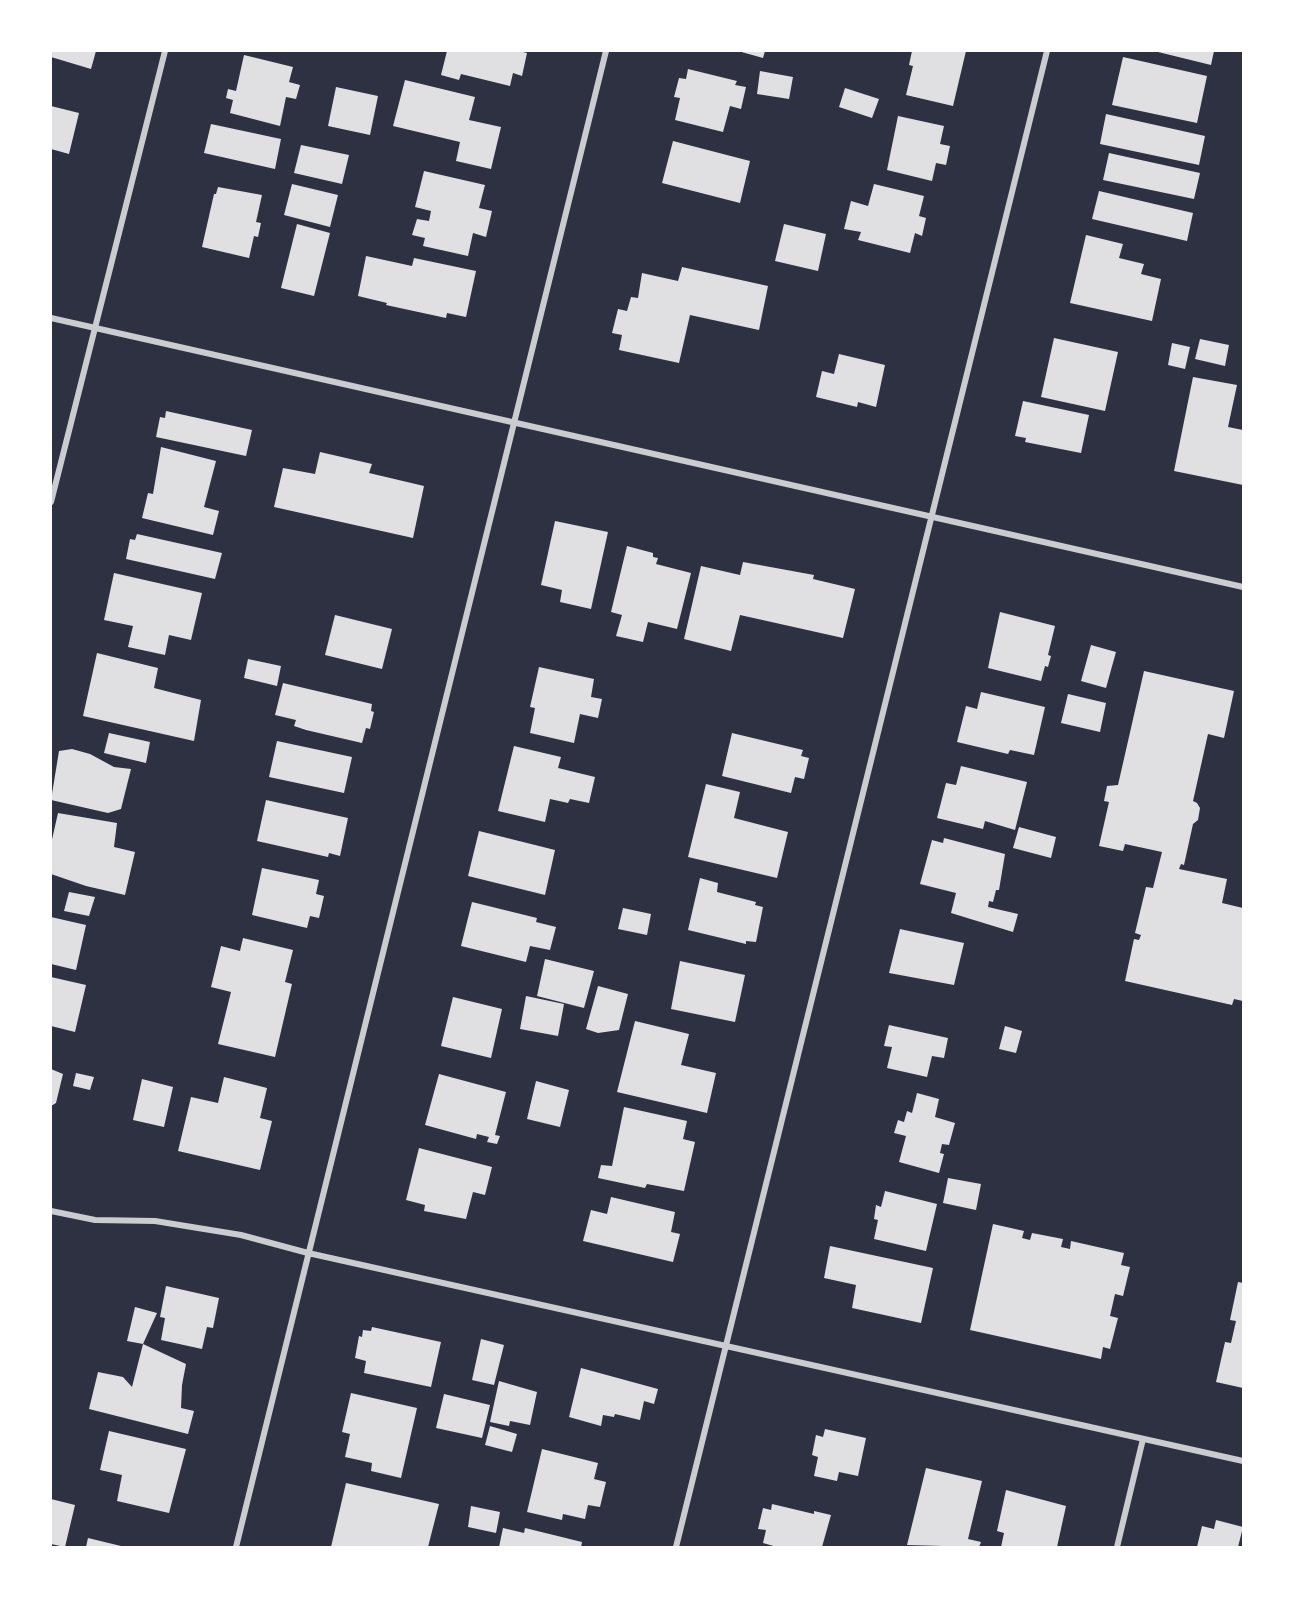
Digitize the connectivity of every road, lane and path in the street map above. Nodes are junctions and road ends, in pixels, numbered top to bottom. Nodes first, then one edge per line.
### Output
1 (165, 51) edge
2 (606, 51) edge
3 (1047, 51) edge
4 (51, 318) edge
5 (96, 328) junction
6 (514, 423) junction
7 (51, 502) edge
8 (932, 517) junction
9 (1243, 587) edge
10 (51, 1211) edge
11 (308, 1253) junction
12 (726, 1346) junction
13 (1143, 1439) junction
14 (1243, 1461) edge
15 (236, 1547) edge
16 (676, 1547) edge
17 (1117, 1547) edge

1 - 5 street
2 - 6 street
3 - 8 street
4 - 5 street
5 - 6 street
5 - 7 street
6 - 8 street
6 - 11 street
8 - 9 street
8 - 12 street
10 - 11 street
11 - 12 street
11 - 15 street
12 - 13 street
12 - 16 street
13 - 14 street
13 - 17 street

